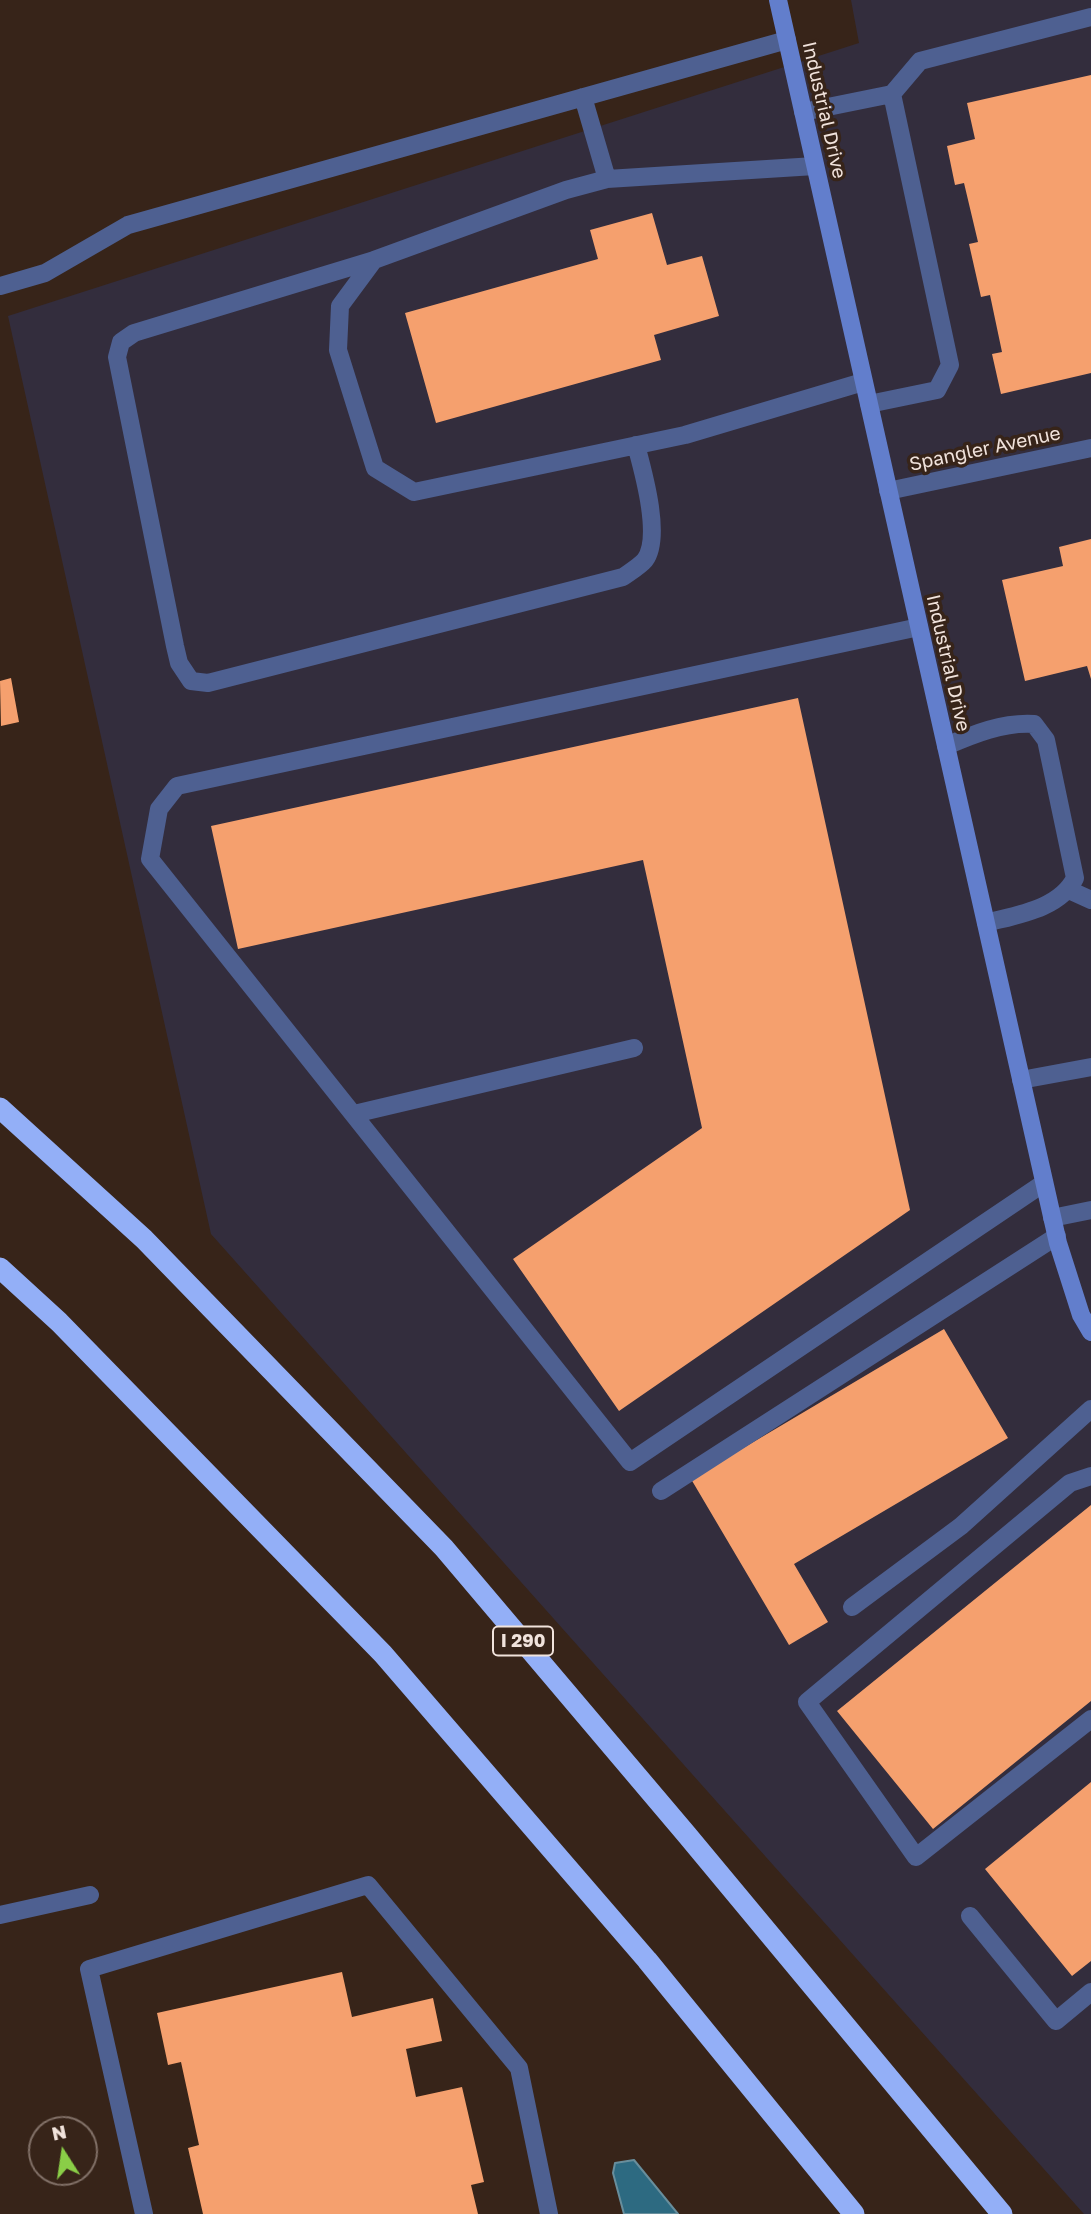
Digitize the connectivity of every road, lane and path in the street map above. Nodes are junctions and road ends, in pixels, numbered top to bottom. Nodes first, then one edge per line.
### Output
1 (778, 0) edge
2 (1091, 17) edge
3 (787, 40) junction
4 (892, 94) junction
5 (583, 97) junction
6 (803, 112) junction
7 (815, 166) junction
8 (607, 179) junction
9 (373, 260) junction
10 (0, 286) edge
11 (863, 382) junction
12 (869, 404) junction
13 (636, 445) junction
14 (1091, 448) edge
15 (888, 491) junction
16 (919, 627) junction
17 (946, 746) junction
18 (1069, 890) junction
19 (1091, 900) edge
20 (986, 923) junction
21 (634, 1048) dead end
22 (1091, 1067) edge
23 (1021, 1080) junction
24 (0, 1108) edge
25 (354, 1114) junction
26 (1044, 1183) junction
27 (1091, 1209) edge
28 (1052, 1218) junction
29 (1056, 1236) junction
30 (0, 1269) edge
31 (1091, 1332) edge
32 (1091, 1409) edge
33 (1091, 1476) edge
34 (661, 1491) dead end
35 (852, 1607) dead end
36 (1091, 1719) edge
37 (90, 1895) dead end
38 (0, 1915) edge
39 (970, 1916) dead end
40 (1091, 1992) edge
41 (144, 2214) edge
42 (548, 2214) edge
43 (854, 2214) edge
44 (1002, 2214) edge

1 - 3 street, Industrial Drive
2 - 4 street
3 - 5 street
3 - 6 street, Industrial Drive
4 - 6 street
4 - 12 street
5 - 8 street
5 - 10 street
6 - 7 street, Industrial Drive
7 - 8 street
7 - 11 street, Industrial Drive
8 - 9 street
9 - 13 street
9 - 13 street
11 - 12 street, Industrial Drive
11 - 13 street
12 - 15 street, Industrial Drive
14 - 15 street, Spangler Avenue
15 - 16 street, Industrial Drive
16 - 17 street, Industrial Drive
16 - 25 street
17 - 18 street
17 - 20 street, Industrial Drive
18 - 19 street
18 - 20 street
20 - 23 street, Industrial Drive
21 - 25 street
22 - 23 street
23 - 26 street, Industrial Drive
24 - 44 highway, I 290
25 - 26 street
26 - 28 street, Industrial Drive
27 - 28 street
28 - 29 street, Industrial Drive
29 - 31 street, Industrial Drive
29 - 34 street
30 - 43 highway
32 - 35 street
33 - 36 street
37 - 38 street
39 - 40 street
41 - 42 street

